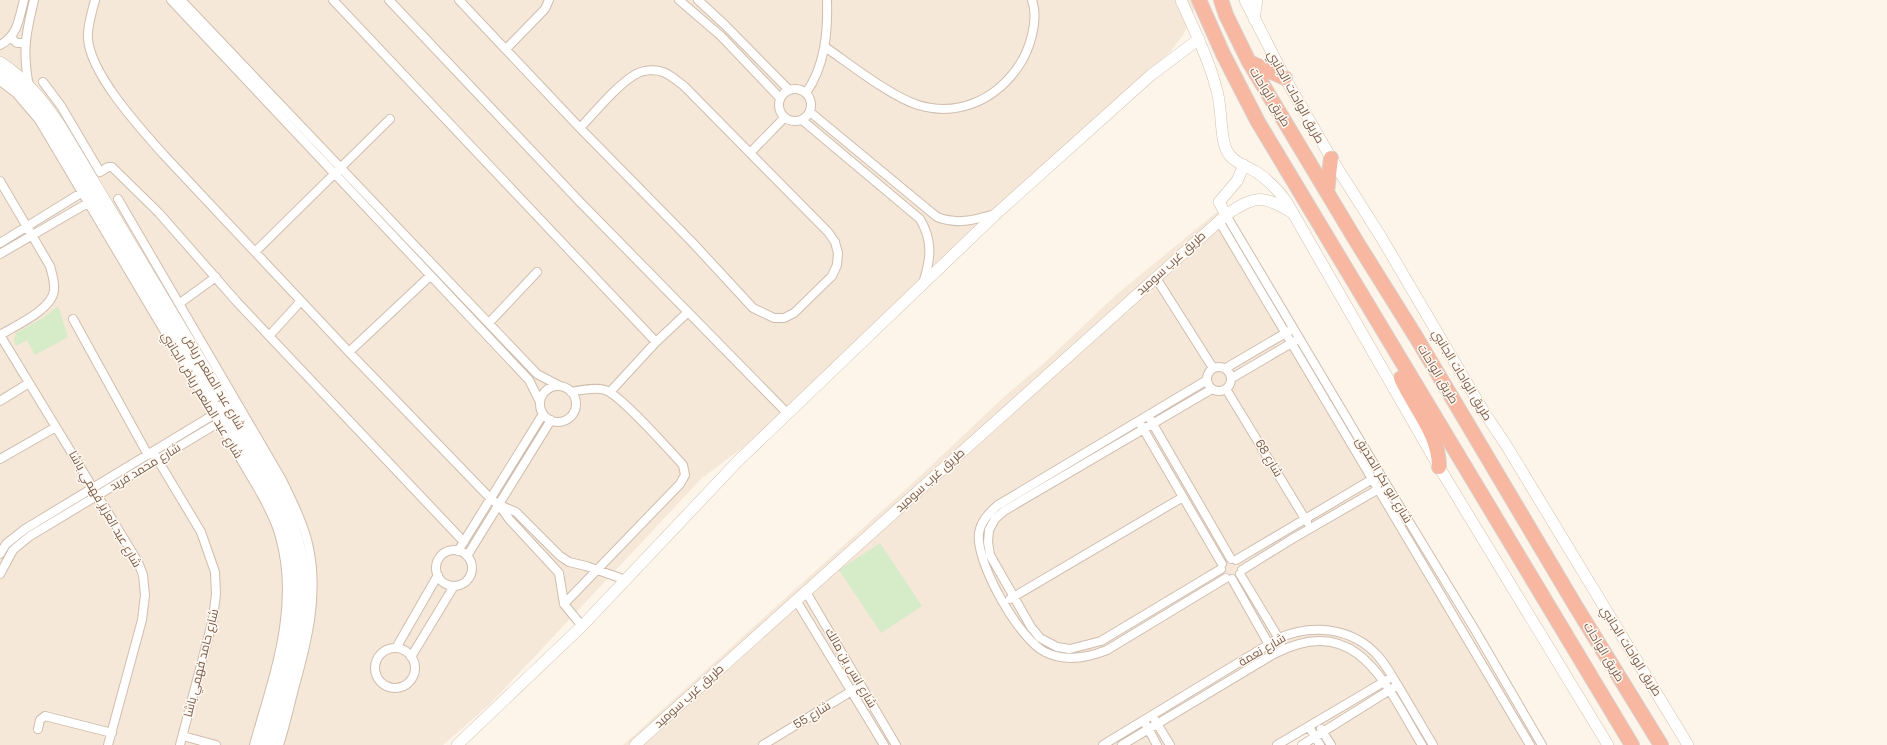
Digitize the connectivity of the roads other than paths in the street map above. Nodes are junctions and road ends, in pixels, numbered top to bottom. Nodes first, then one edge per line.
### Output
1 (24, 0) edge
2 (34, 0) edge
3 (95, 0) edge
4 (171, 0) edge
5 (181, 0) edge
6 (333, 0) edge
7 (389, 0) edge
8 (459, 0) edge
9 (549, 0) edge
10 (679, 0) edge
11 (698, 0) edge
12 (827, 0) edge
13 (1032, 0) edge
14 (1181, 0) edge
15 (1199, 0) edge
16 (1221, 0) edge
17 (1245, 0) edge
18 (1257, 0) edge
19 (1254, 19) junction
20 (11, 38) junction
21 (1199, 39) junction
22 (25, 43) junction
23 (0, 45) edge
24 (825, 47) junction
25 (506, 49) junction
26 (0, 62) edge
27 (1249, 62) junction
28 (0, 73) edge
29 (1285, 78) junction
30 (0, 81) edge
31 (43, 82) dead end
32 (30, 86) junction
33 (789, 90) junction
34 (806, 93) junction
35 (780, 98) junction
36 (274, 104) junction
37 (810, 112) junction
38 (784, 118) junction
39 (390, 119) dead end
40 (802, 120) junction
41 (65, 124) junction
42 (580, 128) junction
43 (750, 153) junction
44 (1331, 158) junction
45 (1244, 165) junction
46 (336, 170) junction
47 (0, 181) edge
48 (88, 189) junction
49 (1327, 192) junction
50 (95, 199) junction
51 (118, 199) dead end
52 (1293, 213) junction
53 (996, 214) junction
54 (1222, 218) junction
55 (26, 227) junction
56 (32, 236) junction
57 (0, 243) edge
58 (255, 252) junction
59 (0, 254) edge
60 (537, 272) dead end
61 (430, 276) junction
62 (216, 277) junction
63 (1156, 278) junction
64 (923, 284) junction
65 (301, 301) junction
66 (180, 303) junction
67 (688, 312) junction
68 (73, 319) dead end
69 (489, 323) junction
70 (1293, 329) junction
71 (1285, 334) junction
72 (0, 335) edge
73 (269, 336) junction
74 (1299, 339) junction
75 (656, 342) junction
76 (1290, 344) junction
77 (1394, 351) junction
78 (349, 352) junction
79 (1213, 368) junction
80 (1226, 368) junction
81 (1232, 378) junction
82 (1207, 380) junction
83 (29, 383) junction
84 (560, 386) junction
85 (1212, 389) junction
86 (1226, 389) junction
87 (571, 392) junction
88 (610, 392) junction
89 (0, 401) edge
90 (540, 402) junction
91 (227, 412) junction
92 (543, 414) junction
93 (788, 414) junction
94 (1148, 415) junction
95 (551, 420) junction
96 (1138, 420) junction
97 (1153, 424) junction
98 (56, 427) junction
99 (1144, 429) junction
100 (151, 453) junction
101 (0, 460) edge
102 (158, 460) junction
103 (1439, 467) junction
104 (1380, 474) junction
105 (1371, 480) junction
106 (1386, 485) junction
107 (93, 487) junction
108 (1378, 490) junction
109 (1016, 494) junction
110 (98, 495) junction
111 (1183, 497) junction
112 (491, 499) junction
113 (1020, 502) junction
114 (499, 505) junction
115 (1305, 518) junction
116 (1311, 528) junction
117 (464, 542) junction
118 (458, 551) junction
119 (0, 554) edge
120 (467, 556) junction
121 (1233, 559) junction
122 (569, 562) junction
123 (993, 562) junction
124 (984, 565) junction
125 (1222, 567) junction
126 (1, 569) edge
127 (597, 570) junction
128 (1241, 572) junction
129 (559, 573) junction
130 (438, 575) junction
131 (1229, 579) junction
132 (626, 580) junction
133 (454, 586) junction
134 (806, 592) junction
135 (1013, 597) junction
136 (796, 600) junction
137 (1004, 602) junction
138 (564, 604) junction
139 (582, 626) junction
140 (1279, 638) junction
141 (285, 644) junction
142 (1269, 645) junction
143 (396, 648) junction
144 (1285, 648) junction
145 (1274, 654) junction
146 (411, 657) junction
147 (1393, 677) junction
148 (1384, 682) junction
149 (861, 685) junction
150 (1398, 685) junction
151 (852, 691) junction
152 (1389, 691) junction
153 (1152, 715) junction
154 (283, 716) junction
155 (1143, 721) junction
156 (1317, 722) junction
157 (1157, 724) junction
158 (1309, 727) junction
159 (38, 729) dead end
160 (1148, 729) junction
161 (1323, 732) junction
162 (112, 733) junction
163 (183, 736) junction
164 (1315, 737) junction
165 (108, 745) edge
166 (180, 745) edge
167 (216, 745) edge
168 (254, 745) edge
169 (262, 745) edge
170 (272, 745) edge
171 (279, 745) edge
172 (457, 745) edge
173 (635, 745) edge
174 (763, 745) edge
175 (884, 745) edge
176 (896, 745) edge
177 (1103, 745) edge
178 (1122, 745) edge
179 (1157, 745) edge
180 (1170, 745) edge
181 (1277, 745) edge
182 (1302, 745) edge
183 (1320, 745) edge
184 (1331, 745) edge
185 (1422, 745) edge
186 (1433, 745) edge
187 (1530, 745) edge
188 (1542, 745) edge
189 (1608, 745) edge
190 (1632, 745) edge
191 (1661, 745) edge
192 (1688, 745) edge

1 - 20 street
2 - 22 street
3 - 58 street
4 - 36 street
5 - 36 street
6 - 75 street
7 - 67 street
8 - 25 street
9 - 25 street
10 - 35 street
11 - 33 street
12 - 24 street
13 - 24 street
14 - 21 street
15 - 77 highway, طريق الواحات
16 - 27 highway, طريق الواحات
17 - 19 street, طريق الواحات الجانبي
18 - 19 street
19 - 29 street, طريق الواحات الجانبي
20 - 22 street
20 - 23 street
21 - 45 street
21 - 53 street
22 - 32 street
24 - 34 street
25 - 42 street
26 - 32 street, شارع عبد المنعم رياض
27 - 29 highway
27 - 49 highway, طريق الواحات
28 - 48 street, شارع عبد المنعم رياض
29 - 44 street, طريق الواحات الجانبي
30 - 48 street
31 - 41 street
32 - 41 street, شارع عبد المنعم رياض
33 - 34 street
33 - 35 street
34 - 37 street
35 - 38 street
36 - 46 street
37 - 40 street
37 - 53 street
38 - 40 street
38 - 43 street
39 - 46 street
40 - 64 street
41 - 48 street, شارع عبد المنعم رياض
41 - 62 street
42 - 43 street
42 - 43 street
44 - 49 highway
44 - 192 street, طريق الواحات الجانبي
45 - 52 street
45 - 54 street
46 - 58 street
46 - 61 street
46 - 69 street
47 - 55 street
48 - 50 street, شارع عبد المنعم رياض
48 - 55 street
49 - 191 highway, طريق الواحات
50 - 56 street
50 - 91 street, شارع عبد المنعم رياض
51 - 66 street
52 - 54 street, طريق غرب سوميد
52 - 103 street
53 - 64 street
54 - 63 street, طريق غرب سوميد
54 - 70 street, شارع ابو بكر الصديق
54 - 71 street, شارع ابو بكر الصديق
55 - 56 street
55 - 57 street
56 - 59 street
56 - 72 street
58 - 65 street
60 - 69 street
61 - 78 street
61 - 90 street
62 - 66 street
62 - 73 street
63 - 79 street
63 - 134 street, طريق غرب سوميد
64 - 93 street
65 - 73 street
65 - 78 street
66 - 91 street
67 - 75 street
67 - 93 street
68 - 100 street, شارع حامد فهمي باشا
69 - 84 street
70 - 71 street
70 - 74 street, شارع ابو بكر الصديق
71 - 76 street, شارع ابو بكر الصديق
71 - 80 street
72 - 83 street, شارع عبد العزيز فهمي باشا
73 - 117 street
74 - 76 street
74 - 104 street, شارع ابو بكر الصديق
75 - 88 street
76 - 81 street
76 - 105 street, شارع ابو بكر الصديق
77 - 103 highway
77 - 190 highway, طريق الواحات
78 - 112 street
79 - 80 street
79 - 82 street
80 - 81 street
81 - 86 street
82 - 85 street
82 - 94 street
83 - 89 street
83 - 98 street, شارع عبد العزيز فهمي باشا
84 - 87 street
84 - 90 street
85 - 86 street
85 - 97 street
86 - 115 street, شارع 68
87 - 88 street
87 - 95 street
88 - 127 street
90 - 92 street
91 - 100 street, شارع محمد فريد
91 - 102 street, شارع محمد فريد
91 - 141 street, شارع عبد المنعم رياض
91 - 154 street, شارع عبد المنعم رياض
92 - 95 street
92 - 112 street
93 - 132 street
94 - 96 street
94 - 97 street
95 - 114 street
96 - 99 street
96 - 109 street
97 - 99 street
97 - 121 street
98 - 101 street
98 - 107 street, شارع عبد العزيز فهمي باشا
99 - 111 street
99 - 113 street
100 - 102 street, شارع حامد فهمي باشا
100 - 107 street, شارع محمد فريد
102 - 110 street, شارع محمد فريد
102 - 163 street, شارع حامد فهمي باشا
103 - 189 street
104 - 105 street
104 - 106 street, شارع ابو بكر الصديق
105 - 108 street, شارع ابو بكر الصديق
105 - 115 street
106 - 108 street
106 - 188 street, شارع ابو بكر الصديق
107 - 110 street, شارع عبد العزيز فهمي باشا
107 - 119 street, شارع محمد فريد
108 - 116 street
108 - 187 street, شارع ابو بكر الصديق
109 - 113 street
109 - 124 street
110 - 126 street, شارع محمد فريد
110 - 162 street, شارع عبد العزيز فهمي باشا
111 - 125 street
111 - 135 street
112 - 114 street
112 - 117 street
113 - 123 street
114 - 120 street
114 - 122 street
114 - 129 street
115 - 116 street, شارع 68
115 - 121 street
116 - 128 street
117 - 118 street
118 - 120 street
118 - 130 street
120 - 133 street
121 - 125 street
121 - 128 street
122 - 127 street
122 - 129 street
123 - 124 street
123 - 135 street
124 - 137 street
125 - 131 street
125 - 135 street
127 - 132 street
127 - 138 street
128 - 131 street
128 - 140 street
129 - 138 street
130 - 133 street
130 - 143 street
131 - 137 street
131 - 142 street
132 - 139 street
133 - 146 street
134 - 136 street, طريق غرب سوميد
134 - 149 street, شارع انس بن مالك
135 - 137 street
136 - 151 street, شارع انس بن مالك
136 - 173 street, طريق غرب سوميد
138 - 139 street
139 - 172 street
140 - 142 street, شارع نعمة
140 - 144 street
140 - 147 street, شارع نعمة
141 - 168 street
141 - 169 street, شارع عبد المنعم رياض
142 - 145 street
142 - 153 street, شارع نعمة
143 - 146 street
143 - 146 street
144 - 145 street, شارع نعمة
144 - 148 street, شارع نعمة
145 - 157 street, شارع نعمة
147 - 148 street
147 - 150 street, شارع نعمة
148 - 152 street, شارع نعمة
148 - 156 street
149 - 151 street, شارع 55
149 - 176 street, شارع انس بن مالك
150 - 152 street
150 - 186 street, شارع نعمة
151 - 174 street, شارع 55
151 - 175 street, شارع انس بن مالك
152 - 161 street
152 - 185 street, شارع نعمة
153 - 155 street, شارع نعمة
153 - 157 street
154 - 170 street, شارع عبد المنعم رياض
154 - 171 street
155 - 160 street
155 - 177 street, شارع نعمة
156 - 158 street
156 - 161 street
157 - 160 street, شارع نعمة
157 - 180 street
158 - 164 street
158 - 181 street
159 - 162 street
160 - 178 street, شارع نعمة
160 - 179 street
161 - 164 street
161 - 184 street
162 - 165 street, شارع عبد العزيز فهمي باشا
163 - 166 street, شارع حامد فهمي باشا
163 - 167 street
164 - 182 street
164 - 183 street

